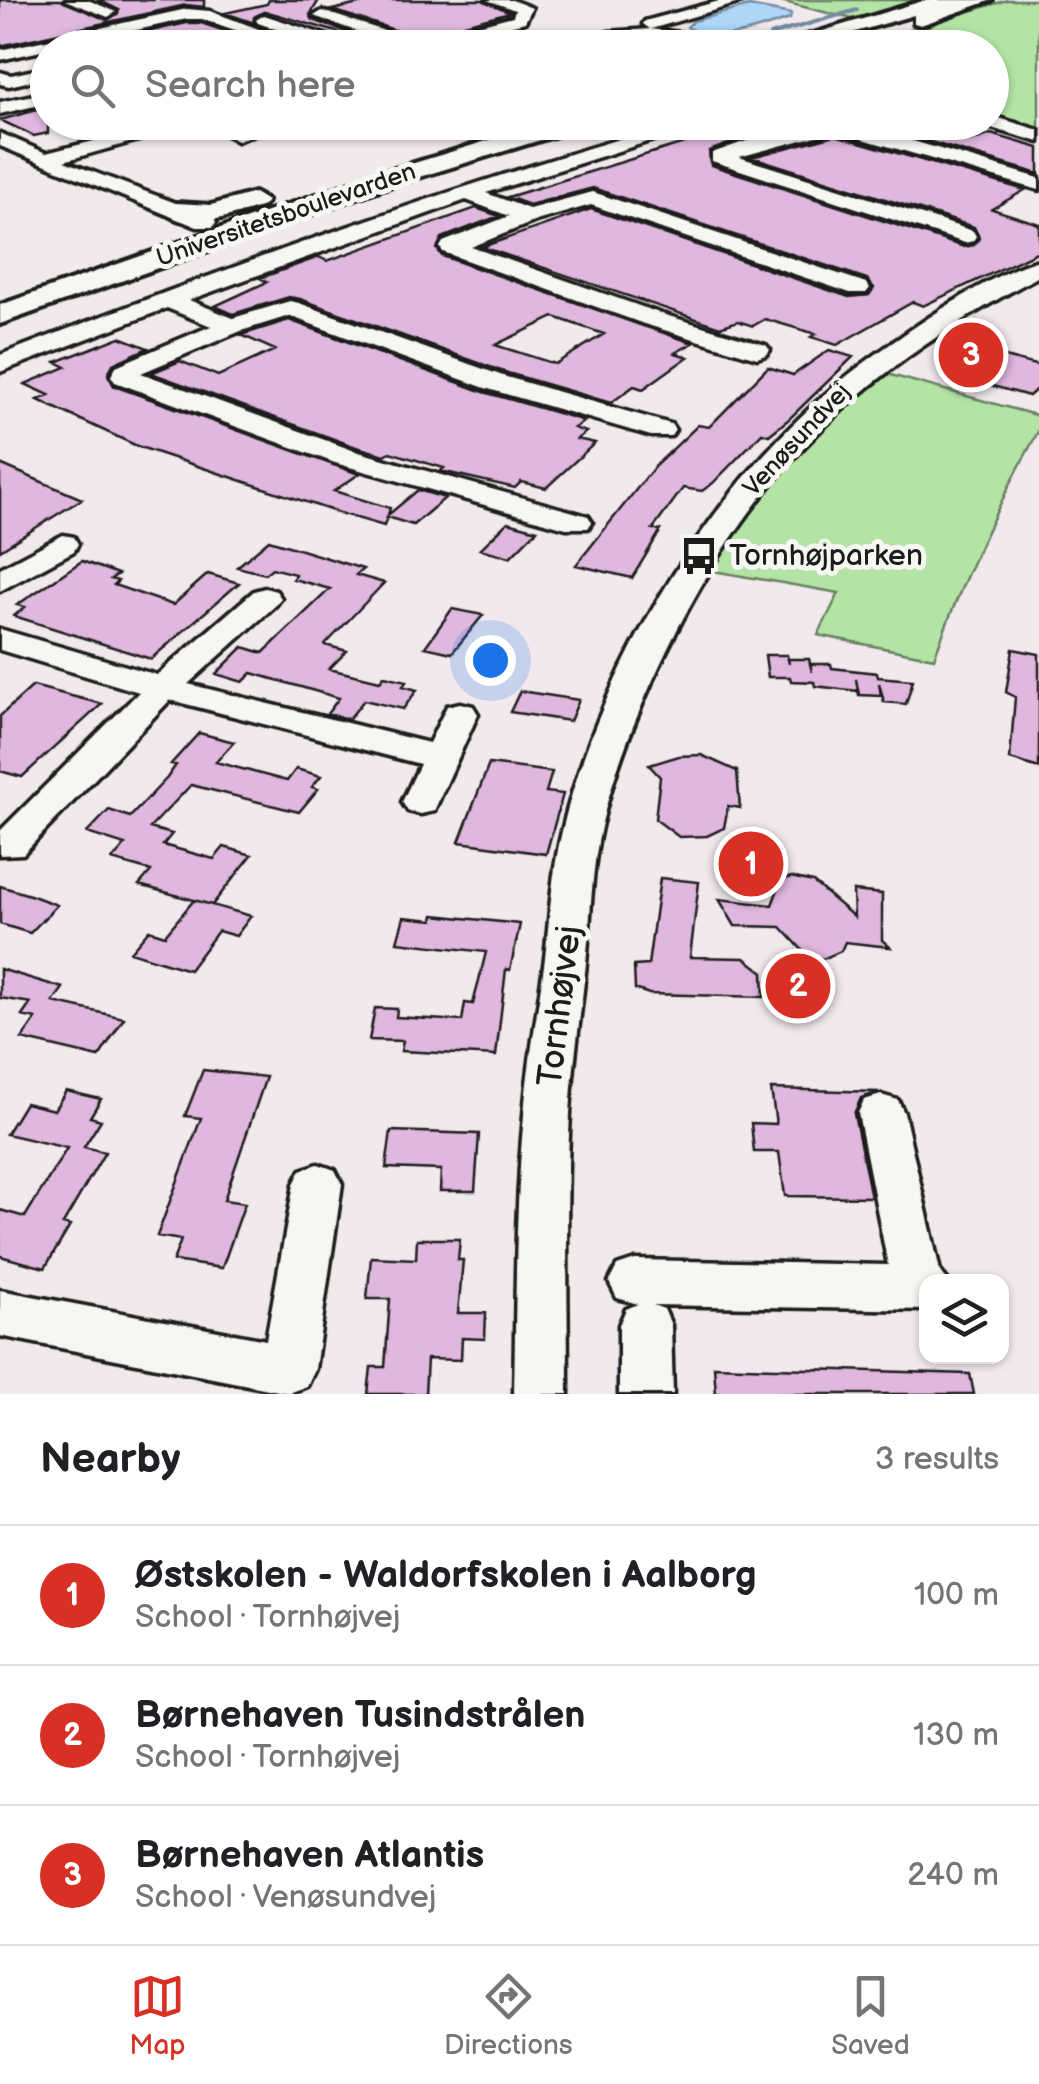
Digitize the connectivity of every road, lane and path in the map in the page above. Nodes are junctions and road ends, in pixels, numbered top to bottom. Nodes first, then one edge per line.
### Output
1 (74, 0) edge
2 (206, 0) edge
3 (496, 0) edge
4 (674, 0) edge
5 (741, 0) edge
6 (983, 0) edge
7 (940, 2) edge
8 (357, 8) dead end
9 (706, 9) junction
10 (322, 12) junction
11 (893, 14) junction
12 (70, 20) dead end
13 (121, 30) edge
14 (270, 30) edge
15 (275, 30) edge
16 (288, 30) edge
17 (371, 30) edge
18 (476, 30) edge
19 (649, 30) edge
20 (820, 30) edge
21 (838, 30) edge
22 (855, 30) edge
23 (884, 30) edge
24 (30, 52) edge
25 (30, 58) edge
26 (0, 59) edge
27 (30, 64) edge
28 (30, 74) edge
29 (2, 78) edge
30 (30, 101) edge
31 (0, 108) edge
32 (1009, 127) edge
33 (1039, 136) edge
34 (0, 140) edge
35 (123, 140) edge
36 (454, 140) edge
37 (473, 140) edge
38 (515, 140) edge
39 (641, 140) edge
40 (770, 140) edge
41 (885, 140) edge
42 (44, 160) junction
43 (1039, 184) edge
44 (466, 193) junction
45 (528, 216) junction
46 (198, 226) junction
47 (964, 236) dead end
48 (1039, 267) edge
49 (858, 288) dead end
50 (0, 293) edge
51 (167, 298) junction
52 (0, 313) edge
53 (232, 326) junction
54 (756, 350) dead end
55 (0, 364) edge
56 (660, 430) dead end
57 (577, 522) dead end
58 (63, 544) dead end
59 (0, 581) edge
60 (264, 598) dead end
61 (657, 633) joint
62 (0, 638) edge
63 (163, 688) junction
64 (460, 714) dead end
65 (442, 758) junction
66 (421, 802) dead end
67 (9, 844) dead end
68 (881, 1113) dead end
69 (318, 1184) dead end
70 (919, 1275) edge
71 (919, 1288) edge
72 (0, 1313) edge
73 (541, 1394) edge
74 (646, 1394) edge

1 - 12 street
2 - 15 street
3 - 18 street
4 - 9 street
5 - 9 street
6 - 23 main road
7 - 11 main road
7 - 22 main road
8 - 10 street
9 - 19 street
10 - 16 street
10 - 17 street
11 - 20 main road
11 - 21 main road
13 - 14 street
24 - 26 street
25 - 26 street
27 - 29 street
28 - 29 street
30 - 31 street
32 - 33 street
34 - 42 street
35 - 42 street
36 - 46 main road
37 - 46 main road, Universitetsboulevarden
38 - 46 main road, Universitetsboulevarden
39 - 44 street
40 - 47 street
41 - 43 street
42 - 46 street
44 - 45 street
44 - 51 street
45 - 49 street
45 - 54 street
46 - 50 main road, Universitetsboulevarden
46 - 52 main road
48 - 61 street, Venøsundvej
51 - 53 street
51 - 55 street
53 - 56 street
53 - 57 street
58 - 59 street
60 - 63 street
61 - 73 street, Tornhøjvej
62 - 63 street
63 - 65 street
63 - 67 street
64 - 65 street
65 - 66 street
68 - 70 street
69 - 72 street
71 - 74 street

